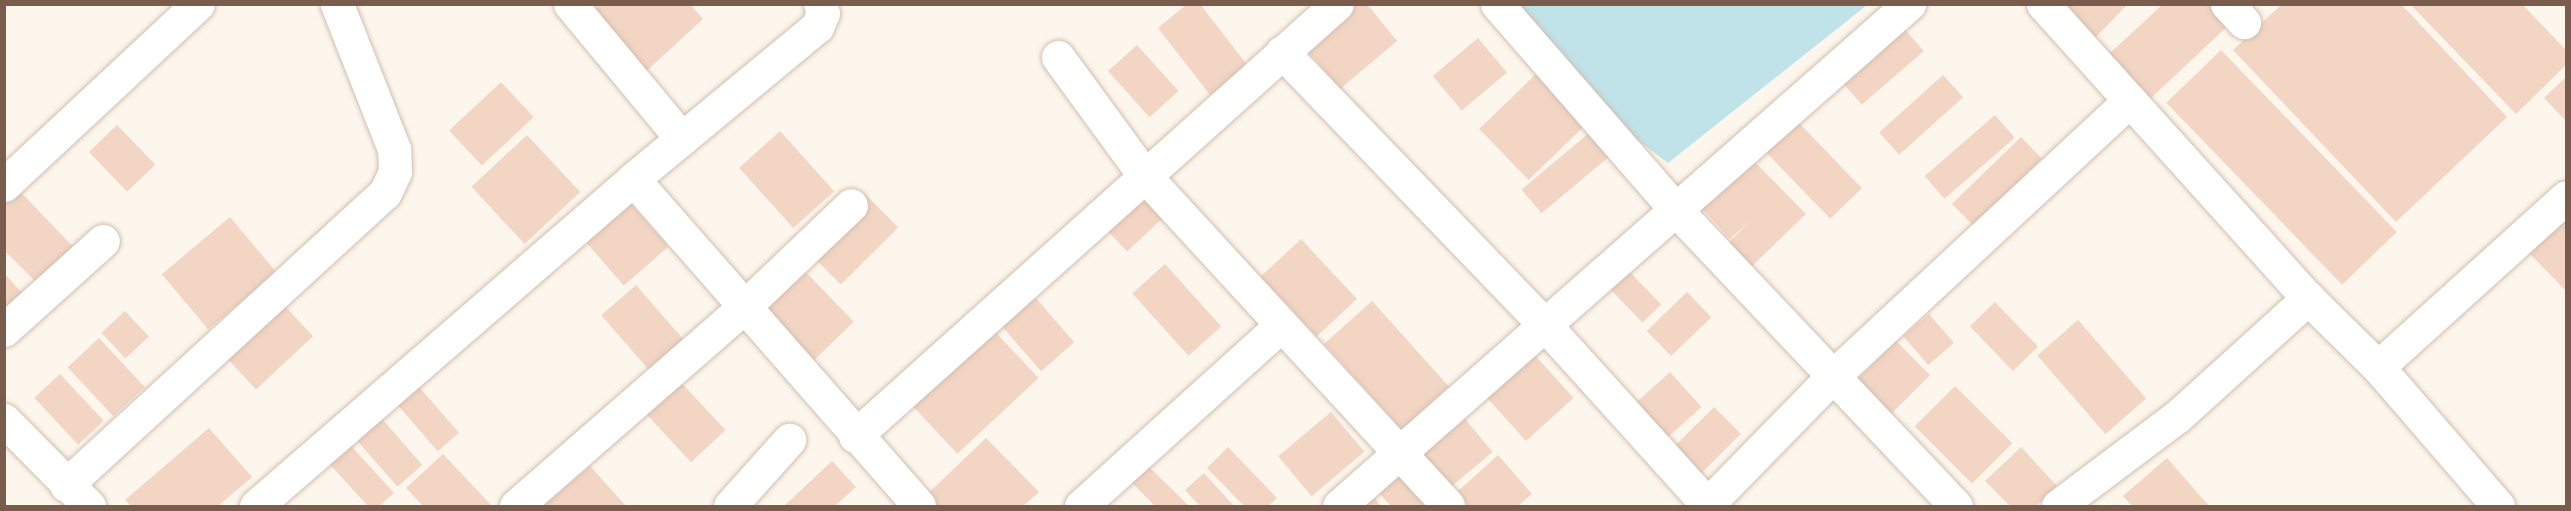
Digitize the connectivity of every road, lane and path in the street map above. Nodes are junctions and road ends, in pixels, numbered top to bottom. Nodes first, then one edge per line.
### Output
1 (337, 4) edge
2 (570, 4) edge
3 (820, 4) edge
4 (1337, 4) edge
5 (1497, 4) edge
6 (1909, 4) edge
7 (2043, 4) edge
8 (188, 8) edge
9 (1282, 52) junction
10 (1058, 57) dead end
11 (2130, 100) junction
12 (682, 139) junction
13 (1144, 175) junction
14 (633, 179) junction
15 (4, 185) edge
16 (2566, 197) edge
17 (850, 205) dead end
18 (1677, 211) junction
19 (103, 241) dead end
20 (2308, 298) junction
21 (743, 308) junction
22 (1281, 325) junction
23 (1546, 326) junction
24 (4, 330) edge
25 (2378, 367) junction
26 (1833, 376) junction
27 (4, 420) edge
28 (855, 436) junction
29 (789, 440) dead end
30 (1400, 453) junction
31 (78, 496) edge
32 (1707, 506) edge
33 (256, 507) edge
34 (516, 507) edge
35 (730, 507) edge
36 (919, 507) edge
37 (1081, 507) edge
38 (1339, 507) edge
39 (1449, 507) edge
40 (1956, 507) edge
41 (2058, 507) edge
42 (2498, 507) edge

1 - 31 street
2 - 12 street
3 - 12 street
4 - 9 street
5 - 18 street
6 - 18 street
7 - 11 street
8 - 15 street
9 - 13 street
9 - 23 street
10 - 13 street
11 - 20 street
11 - 26 street
12 - 14 street
13 - 22 street
13 - 28 street
14 - 21 street
14 - 33 street
16 - 25 street
17 - 21 street
18 - 23 street
18 - 26 street
19 - 24 street
20 - 25 street
20 - 41 street
21 - 28 street
21 - 34 street
22 - 30 street
22 - 37 street
23 - 30 street
23 - 32 street
25 - 42 street
26 - 32 street
26 - 40 street
27 - 31 street
28 - 36 street
29 - 35 street
30 - 38 street
30 - 39 street

